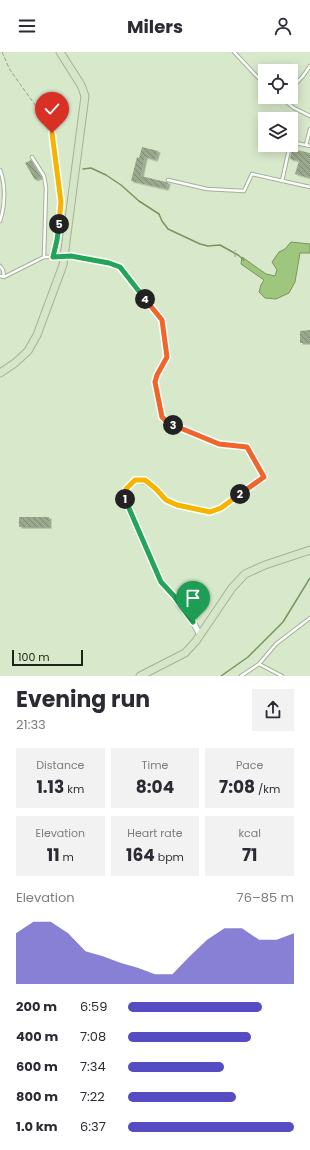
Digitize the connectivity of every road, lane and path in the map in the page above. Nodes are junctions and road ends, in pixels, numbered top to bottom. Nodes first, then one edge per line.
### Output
1 (2, 52) edge
2 (60, 52) edge
3 (234, 52) edge
4 (310, 66) edge
5 (258, 78) edge
6 (298, 81) edge
7 (289, 104) edge
8 (310, 116) edge
9 (310, 129) edge
10 (298, 143) edge
11 (306, 145) junction
12 (310, 146) edge
13 (288, 152) edge
14 (32, 156) dead end
15 (0, 170) edge
16 (168, 180) dead end
17 (282, 181) junction
18 (310, 187) edge
19 (0, 221) edge
20 (235, 250) dead end
21 (44, 257) junction
22 (53, 257) junction
23 (64, 257) junction
24 (235, 257) dead end
25 (0, 266) edge
26 (2, 276) edge
27 (0, 373) edge
28 (264, 477) joint
29 (310, 550) edge
30 (310, 618) edge
31 (200, 635) junction
32 (259, 664) junction
33 (140, 676) edge
34 (241, 676) edge
35 (282, 676) edge

1 - 22 path
2 - 23 main road
3 - 5 lane
4 - 6 lane
7 - 8 lane
9 - 11 lane
10 - 11 lane
11 - 12 lane
13 - 17 lane
14 - 21 lane
15 - 19 lane
16 - 17 lane
17 - 18 lane
20 - 24 path
21 - 22 lane
21 - 26 lane
22 - 23 lane
23 - 27 main road
23 - 28 lane
25 - 26 lane
28 - 31 street
29 - 31 main road
30 - 32 lane
31 - 33 main road
32 - 34 lane
32 - 35 lane

